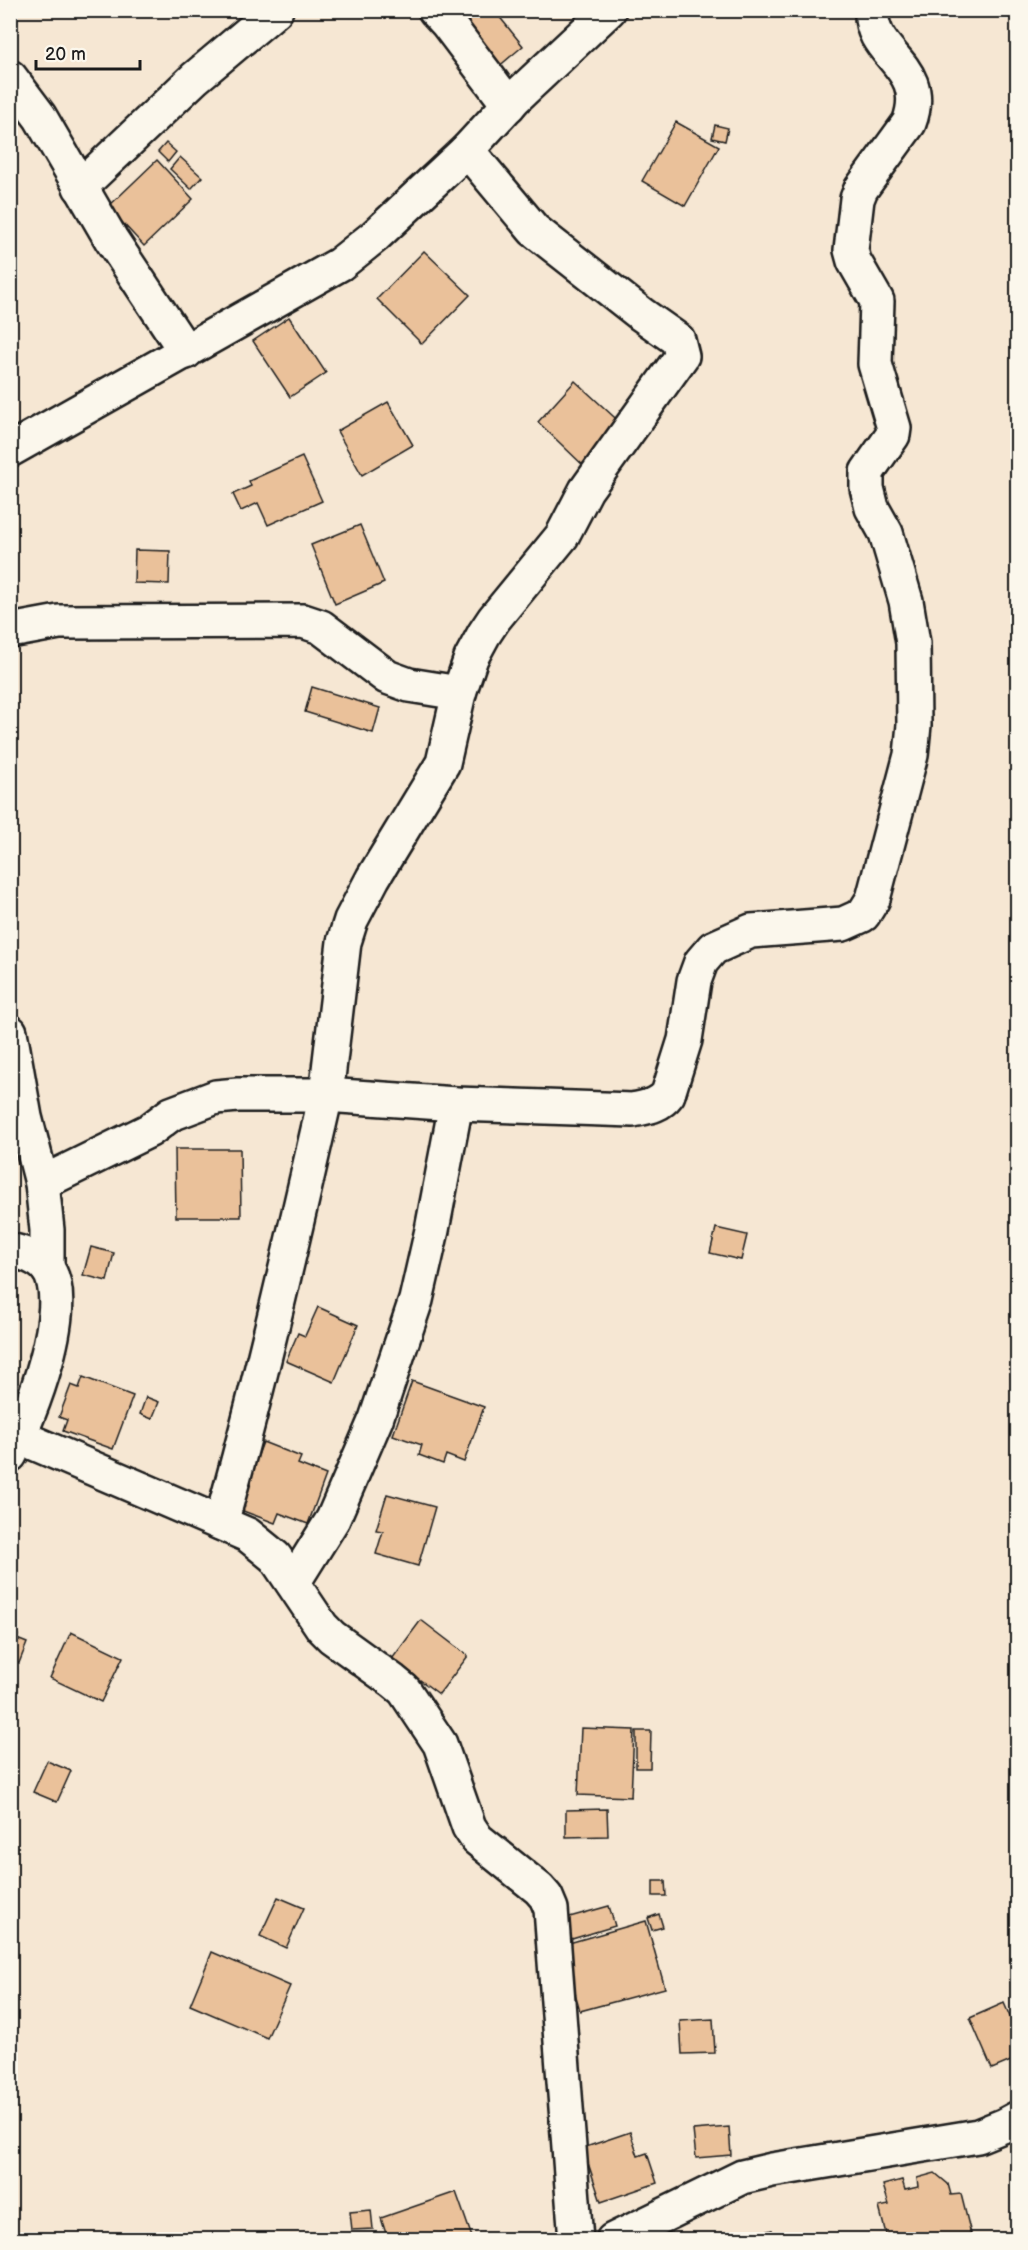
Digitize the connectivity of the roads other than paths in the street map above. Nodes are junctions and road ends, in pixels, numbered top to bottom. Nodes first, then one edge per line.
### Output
1 (276, 10) edge
2 (435, 10) edge
3 (609, 10) edge
4 (872, 10) edge
5 (10, 77) edge
6 (509, 105) junction
7 (467, 150) junction
8 (80, 187) junction
9 (186, 352) junction
10 (10, 450) edge
11 (10, 632) edge
12 (459, 693) junction
13 (10, 1032) edge
14 (326, 1095) junction
15 (456, 1104) junction
16 (42, 1184) junction
17 (10, 1250) edge
18 (47, 1268) junction
19 (15, 1446) edge
20 (220, 1523) junction
21 (293, 1583) junction
22 (1017, 2118) edge
23 (576, 2240) edge
24 (613, 2240) edge

1 - 8 street
2 - 6 street
3 - 6 street
4 - 15 street
5 - 8 street
6 - 7 street
7 - 9 street
7 - 12 street
8 - 9 street
9 - 10 street
11 - 12 street
12 - 14 street
13 - 16 street
14 - 15 street
14 - 16 street
14 - 20 street
15 - 21 street
16 - 18 street
17 - 18 street
18 - 19 street
19 - 20 street
20 - 21 street
21 - 23 street
22 - 24 street

